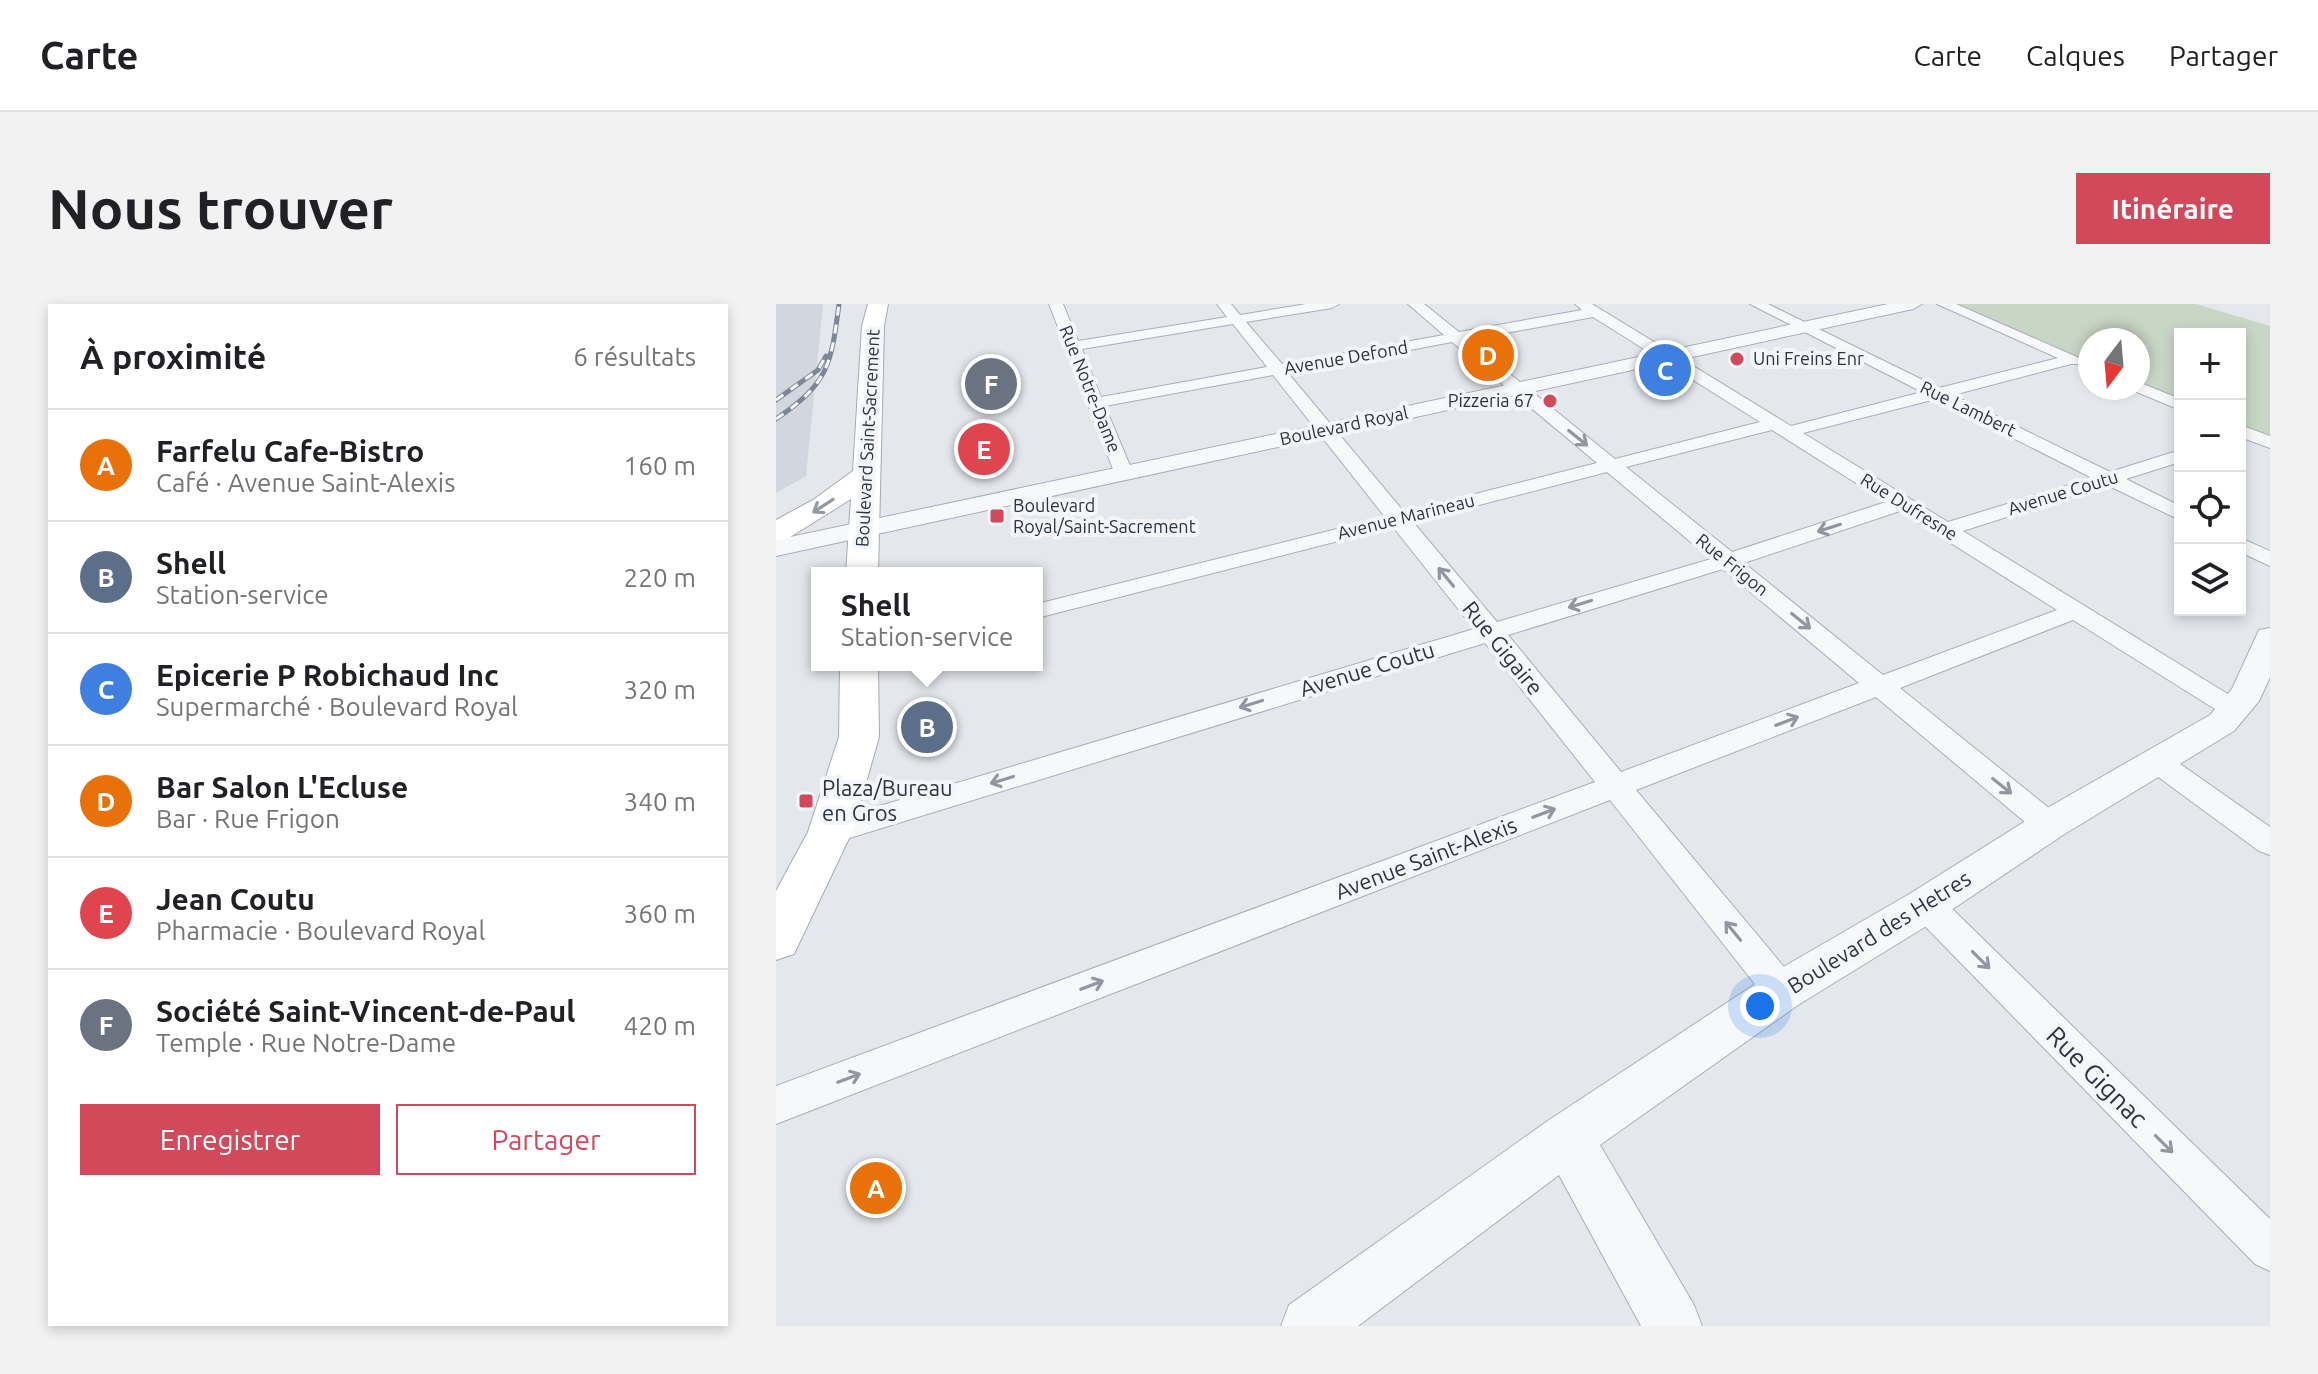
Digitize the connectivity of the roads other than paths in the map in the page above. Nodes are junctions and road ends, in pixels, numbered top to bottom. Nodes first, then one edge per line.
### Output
1 (878, 304) edge
2 (1056, 304) edge
3 (1332, 304) edge
4 (1415, 304) edge
5 (1757, 304) edge
6 (1913, 304) edge
7 (1944, 304) edge
8 (1589, 308) edge
9 (1231, 312) edge
10 (1804, 327) junction
11 (1456, 338) junction
12 (1073, 346) junction
13 (1667, 357) junction
14 (2072, 359) junction
15 (2078, 361) edge
16 (1278, 371) junction
17 (1518, 389) junction
18 (2150, 392) edge
19 (1937, 393) junction
20 (2174, 402) edge
21 (1095, 403) junction
22 (1782, 428) junction
23 (1327, 430) junction
24 (2246, 434) edge
25 (2270, 443) edge
26 (2174, 458) edge
27 (1611, 465) junction
28 (1123, 473) junction
29 (866, 474) junction
30 (2108, 478) junction
31 (1903, 503) junction
32 (2174, 511) edge
33 (1399, 519) junction
34 (864, 528) junction
35 (1945, 530) junction
36 (776, 532) edge
37 (2246, 547) edge
38 (776, 548) edge
39 (2270, 559) edge
40 (1727, 561) junction
41 (862, 567) edge
42 (1043, 609) edge
43 (2076, 611) junction
44 (1490, 631) junction
45 (2270, 637) edge
46 (859, 671) edge
47 (1879, 686) junction
48 (2235, 710) junction
49 (2156, 761) junction
50 (1616, 786) junction
51 (2049, 825) junction
52 (830, 832) junction
53 (2270, 843) edge
54 (1926, 905) junction
55 (776, 939) edge
56 (1782, 991) junction
57 (776, 1105) edge
58 (1567, 1138) junction
59 (2270, 1249) edge
60 (1310, 1326) edge
61 (1673, 1326) edge

1 - 29 main road, Boulevard Saint-Sacrement
2 - 12 street, Rue Notre-Dame
3 - 9 street
4 - 11 street, Rue Frigon
5 - 10 street, Rue Lambert
6 - 10 street, Boulevard Royal
7 - 14 street
8 - 11 street, Avenue Defond
8 - 13 street, Rue Dufresne
9 - 12 street
9 - 16 street, Rue Gigaire
10 - 13 street, Boulevard Royal
10 - 19 street, Rue Lambert
11 - 16 street, Avenue Defond
11 - 17 street, Rue Frigon
12 - 21 street, Rue Notre-Dame
13 - 17 street, Boulevard Royal
13 - 22 street, Rue Dufresne
14 - 15 street
14 - 19 street, Avenue Marineau
16 - 21 street, Avenue Defond
16 - 23 street, Rue Gigaire
17 - 23 street, Boulevard Royal
17 -> 27 street, Rue Frigon
18 - 20 street
19 - 22 street, Avenue Marineau
19 - 30 street, Rue Lambert
21 - 28 street, Rue Notre-Dame
22 - 27 street, Avenue Marineau
22 - 31 street, Rue Dufresne
23 - 28 street, Boulevard Royal
23 - 33 street, Rue Gigaire
24 - 25 street
26 - 30 street, Avenue Coutu
27 - 33 street, Avenue Marineau
27 - 40 street, Rue Frigon
28 - 34 street, Boulevard Royal
29 - 34 main road, Boulevard Saint-Sacrement
29 -> 36 main road
30 - 32 street, Rue Lambert
30 - 35 street, Avenue Coutu
31 - 35 street, Rue Dufresne
31 -> 40 street, Avenue Coutu
33 - 42 street, Avenue Marineau
44 -> 33 street, Rue Gigaire
34 - 38 street, Boulevard Royal
34 - 41 main road, Boulevard Saint-Sacrement
35 - 43 street, Rue Dufresne
37 - 39 street
40 -> 44 street, Avenue Coutu
40 -> 47 street, Rue Frigon
43 - 47 street, Avenue Saint-Alexis
43 - 48 street, Rue Dufresne
44 - 50 street, Rue Gigaire
44 -> 52 street, Avenue Coutu
45 - 48 street, Boulevard des Hetres
46 - 52 main road
50 -> 47 street, Avenue Saint-Alexis
47 -> 51 street, Rue Frigon
48 - 49 street, Boulevard des Hetres
49 - 51 street, Boulevard des Hetres
49 - 53 street
56 -> 50 street, Rue Gigaire
57 -> 50 street, Avenue Saint-Alexis
51 - 54 street, Boulevard des Hetres
52 - 55 main road
54 - 56 street, Boulevard des Hetres
54 -> 59 street, Rue Gignac
56 - 58 street, Boulevard des Hetres
58 - 60 street, Boulevard des Hetres
58 - 61 street

